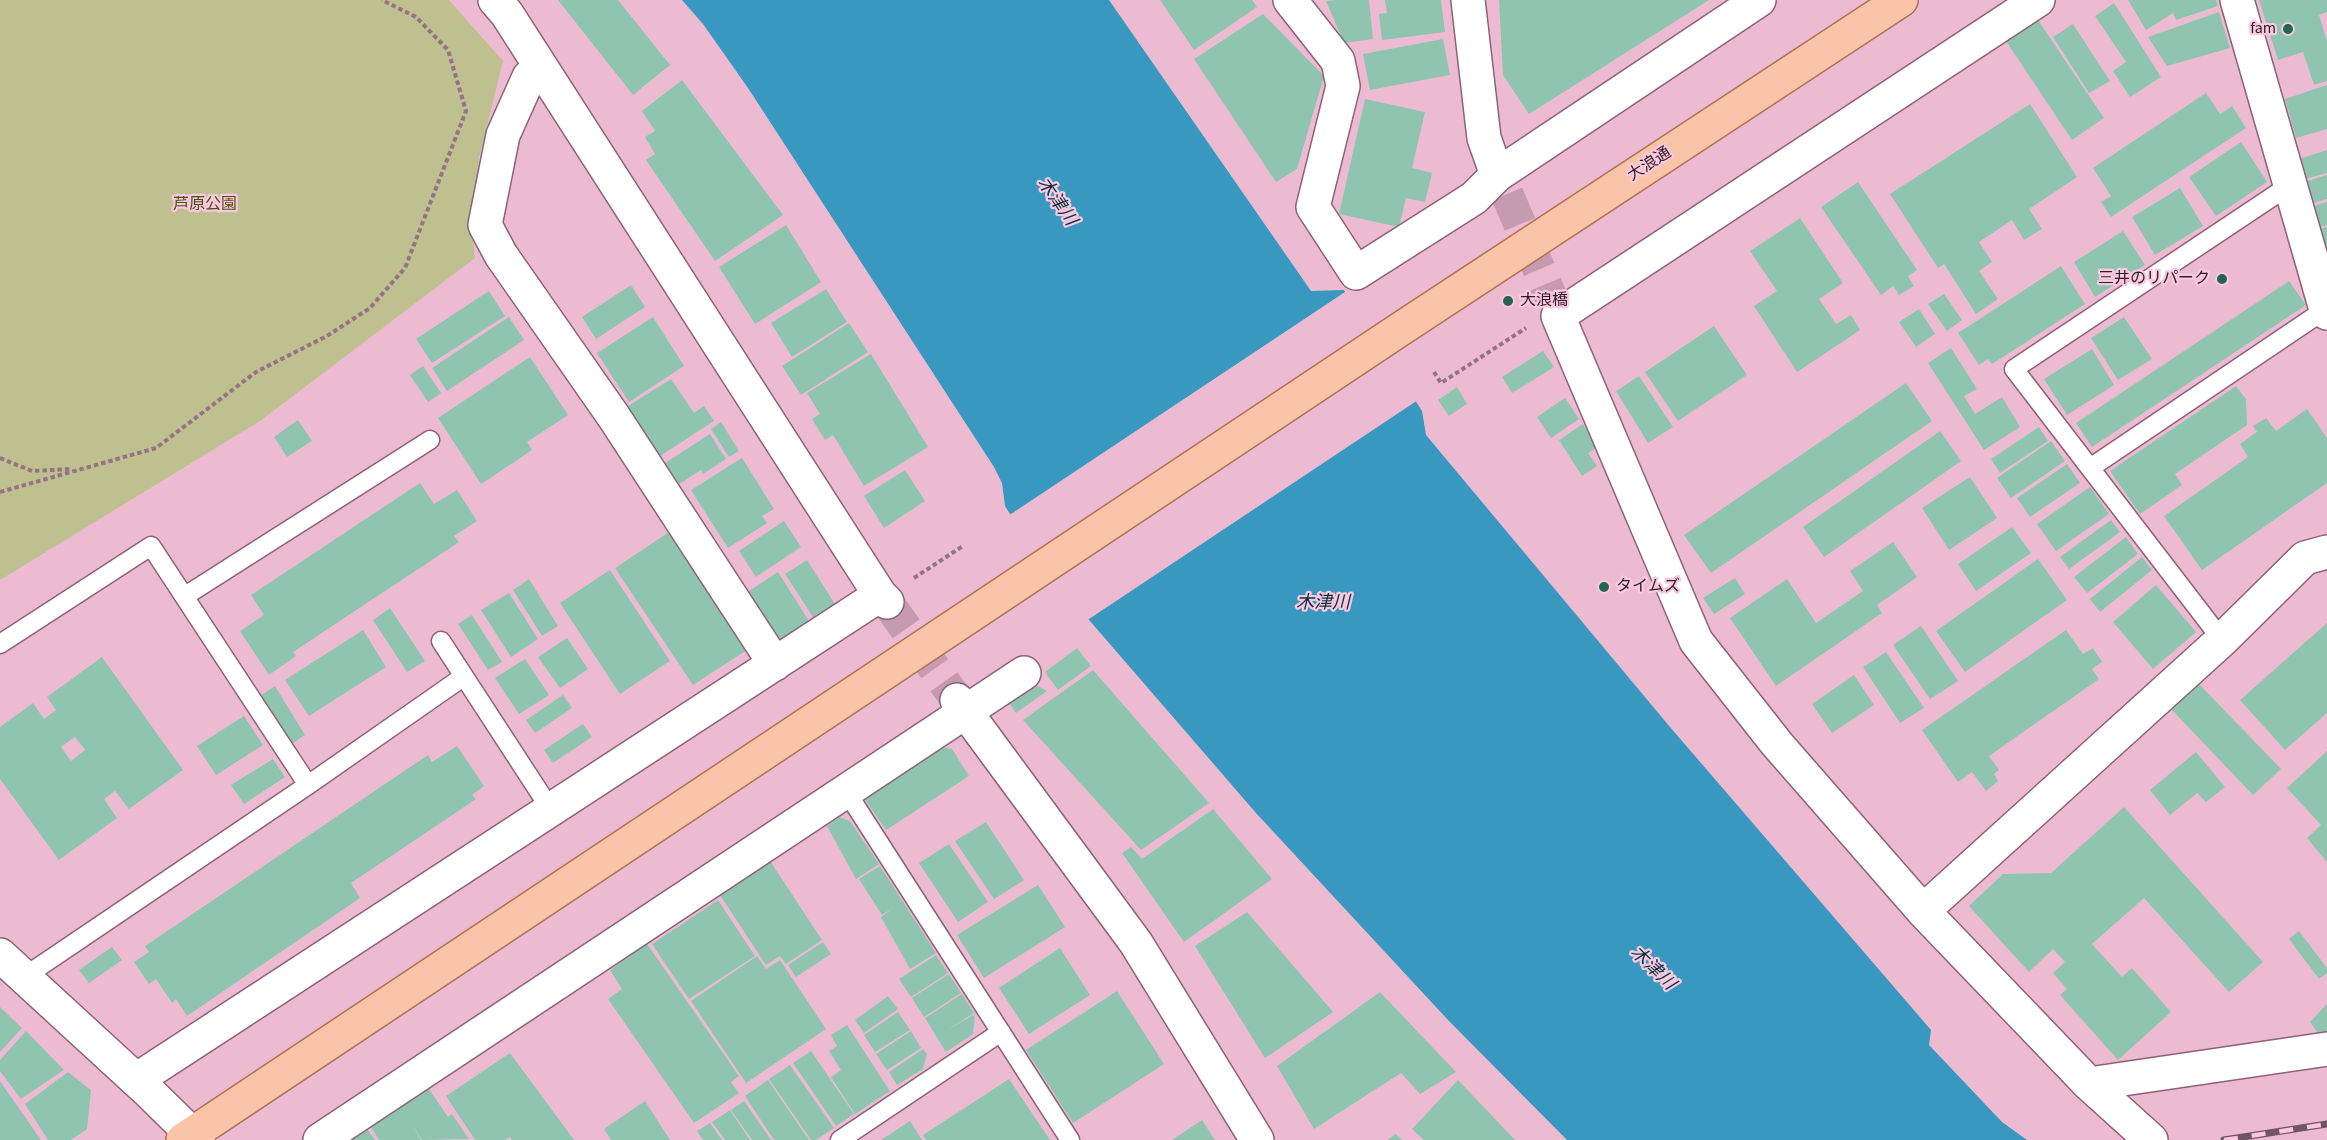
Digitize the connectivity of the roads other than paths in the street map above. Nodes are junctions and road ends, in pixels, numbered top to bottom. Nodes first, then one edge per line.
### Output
1 (495, 0) edge
2 (1290, 0) edge
3 (1468, 0) edge
4 (1759, 0) edge
5 (1901, 0) edge
6 (2038, 0) edge
7 (2237, 0) edge
8 (540, 67) junction
9 (1502, 185) junction
10 (2290, 185) junction
11 (2325, 300) edge
12 (430, 440) dead end
13 (2090, 468) junction
14 (2327, 552) edge
15 (185, 596) junction
16 (2222, 640) junction
17 (441, 641) dead end
18 (0, 644) edge
19 (775, 663) junction
20 (1024, 673) dead end
21 (464, 677) junction
22 (962, 705) junction
23 (308, 785) junction
24 (846, 791) junction
25 (551, 810) junction
26 (1923, 911) junction
27 (0, 955) edge
28 (24, 977) junction
29 (1001, 1032) junction
30 (2327, 1049) edge
31 (136, 1080) junction
32 (2089, 1084) junction
33 (191, 1138) edge
34 (320, 1140) edge
35 (840, 1140) edge
36 (1070, 1140) edge
37 (1257, 1140) edge
38 (2151, 1140) edge

1 - 8 street
2 - 9 street
3 - 9 street
4 - 9 street
5 - 33 main road, 大浪通
6 - 26 street
7 - 10 street
8 - 19 street
8 - 19 street
10 - 11 street
10 - 13 lane
11 - 13 lane
12 - 15 lane
13 - 16 lane
14 - 16 street
15 - 18 lane
15 - 23 lane
16 - 26 street
17 - 21 lane
19 - 25 street
20 - 22 street
21 - 23 lane
21 - 25 lane
22 - 24 street
22 - 37 street
23 - 28 lane
24 - 29 lane
24 - 34 street
25 - 31 street
26 - 32 street
27 - 28 street
28 - 31 street
29 - 35 lane
29 - 36 lane
30 - 32 street
31 - 33 street
32 - 38 street

